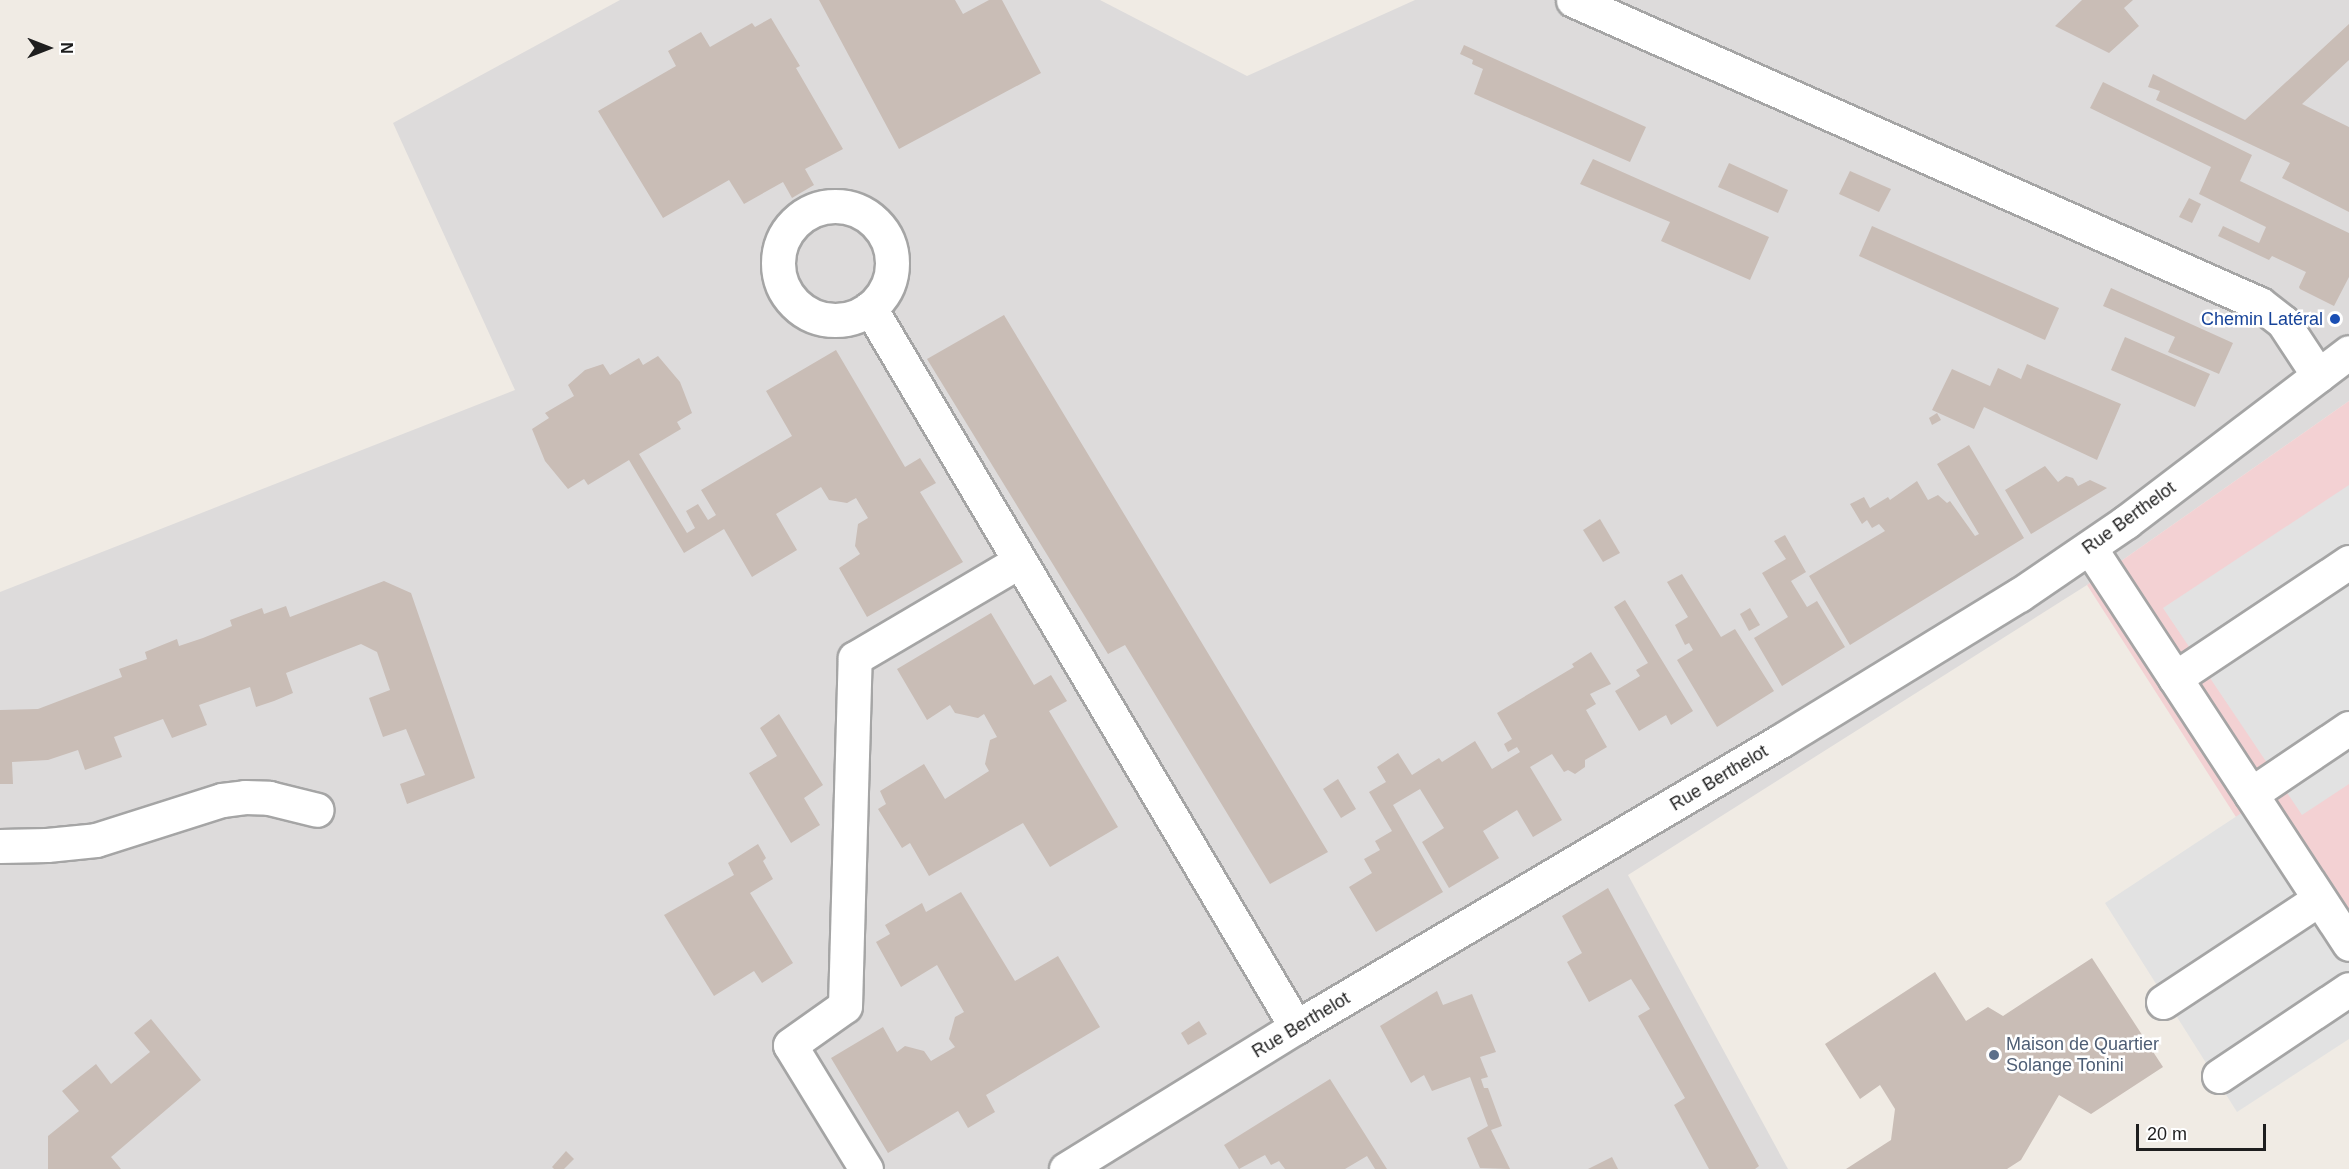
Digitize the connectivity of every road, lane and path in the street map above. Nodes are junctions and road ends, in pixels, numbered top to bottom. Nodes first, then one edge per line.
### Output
1 (1573, 0) edge
2 (870, 308) dead end
3 (2349, 352) edge
4 (2318, 375) junction
5 (2090, 548) junction
6 (1018, 562) junction
7 (2349, 562) edge
8 (2175, 678) junction
9 (2349, 728) edge
10 (2251, 794) junction
11 (317, 810) dead end
12 (0, 846) edge
13 (2319, 898) junction
14 (2349, 944) edge
15 (2349, 988) edge
16 (2163, 1002) dead end
17 (1296, 1027) junction
18 (2219, 1076) dead end
19 (866, 1169) edge
20 (1066, 1169) edge

1 - 4 street
2 - 6 street
3 - 4 street, Rue Berthelot
4 - 5 street, Rue Berthelot
5 - 8 street
5 - 17 street, Rue Berthelot
6 - 17 street
6 - 19 street
7 - 8 street
8 - 10 street
9 - 10 street
10 - 13 street
11 - 12 street
13 - 14 street
13 - 16 street
15 - 18 street
17 - 20 street, Rue Berthelot

